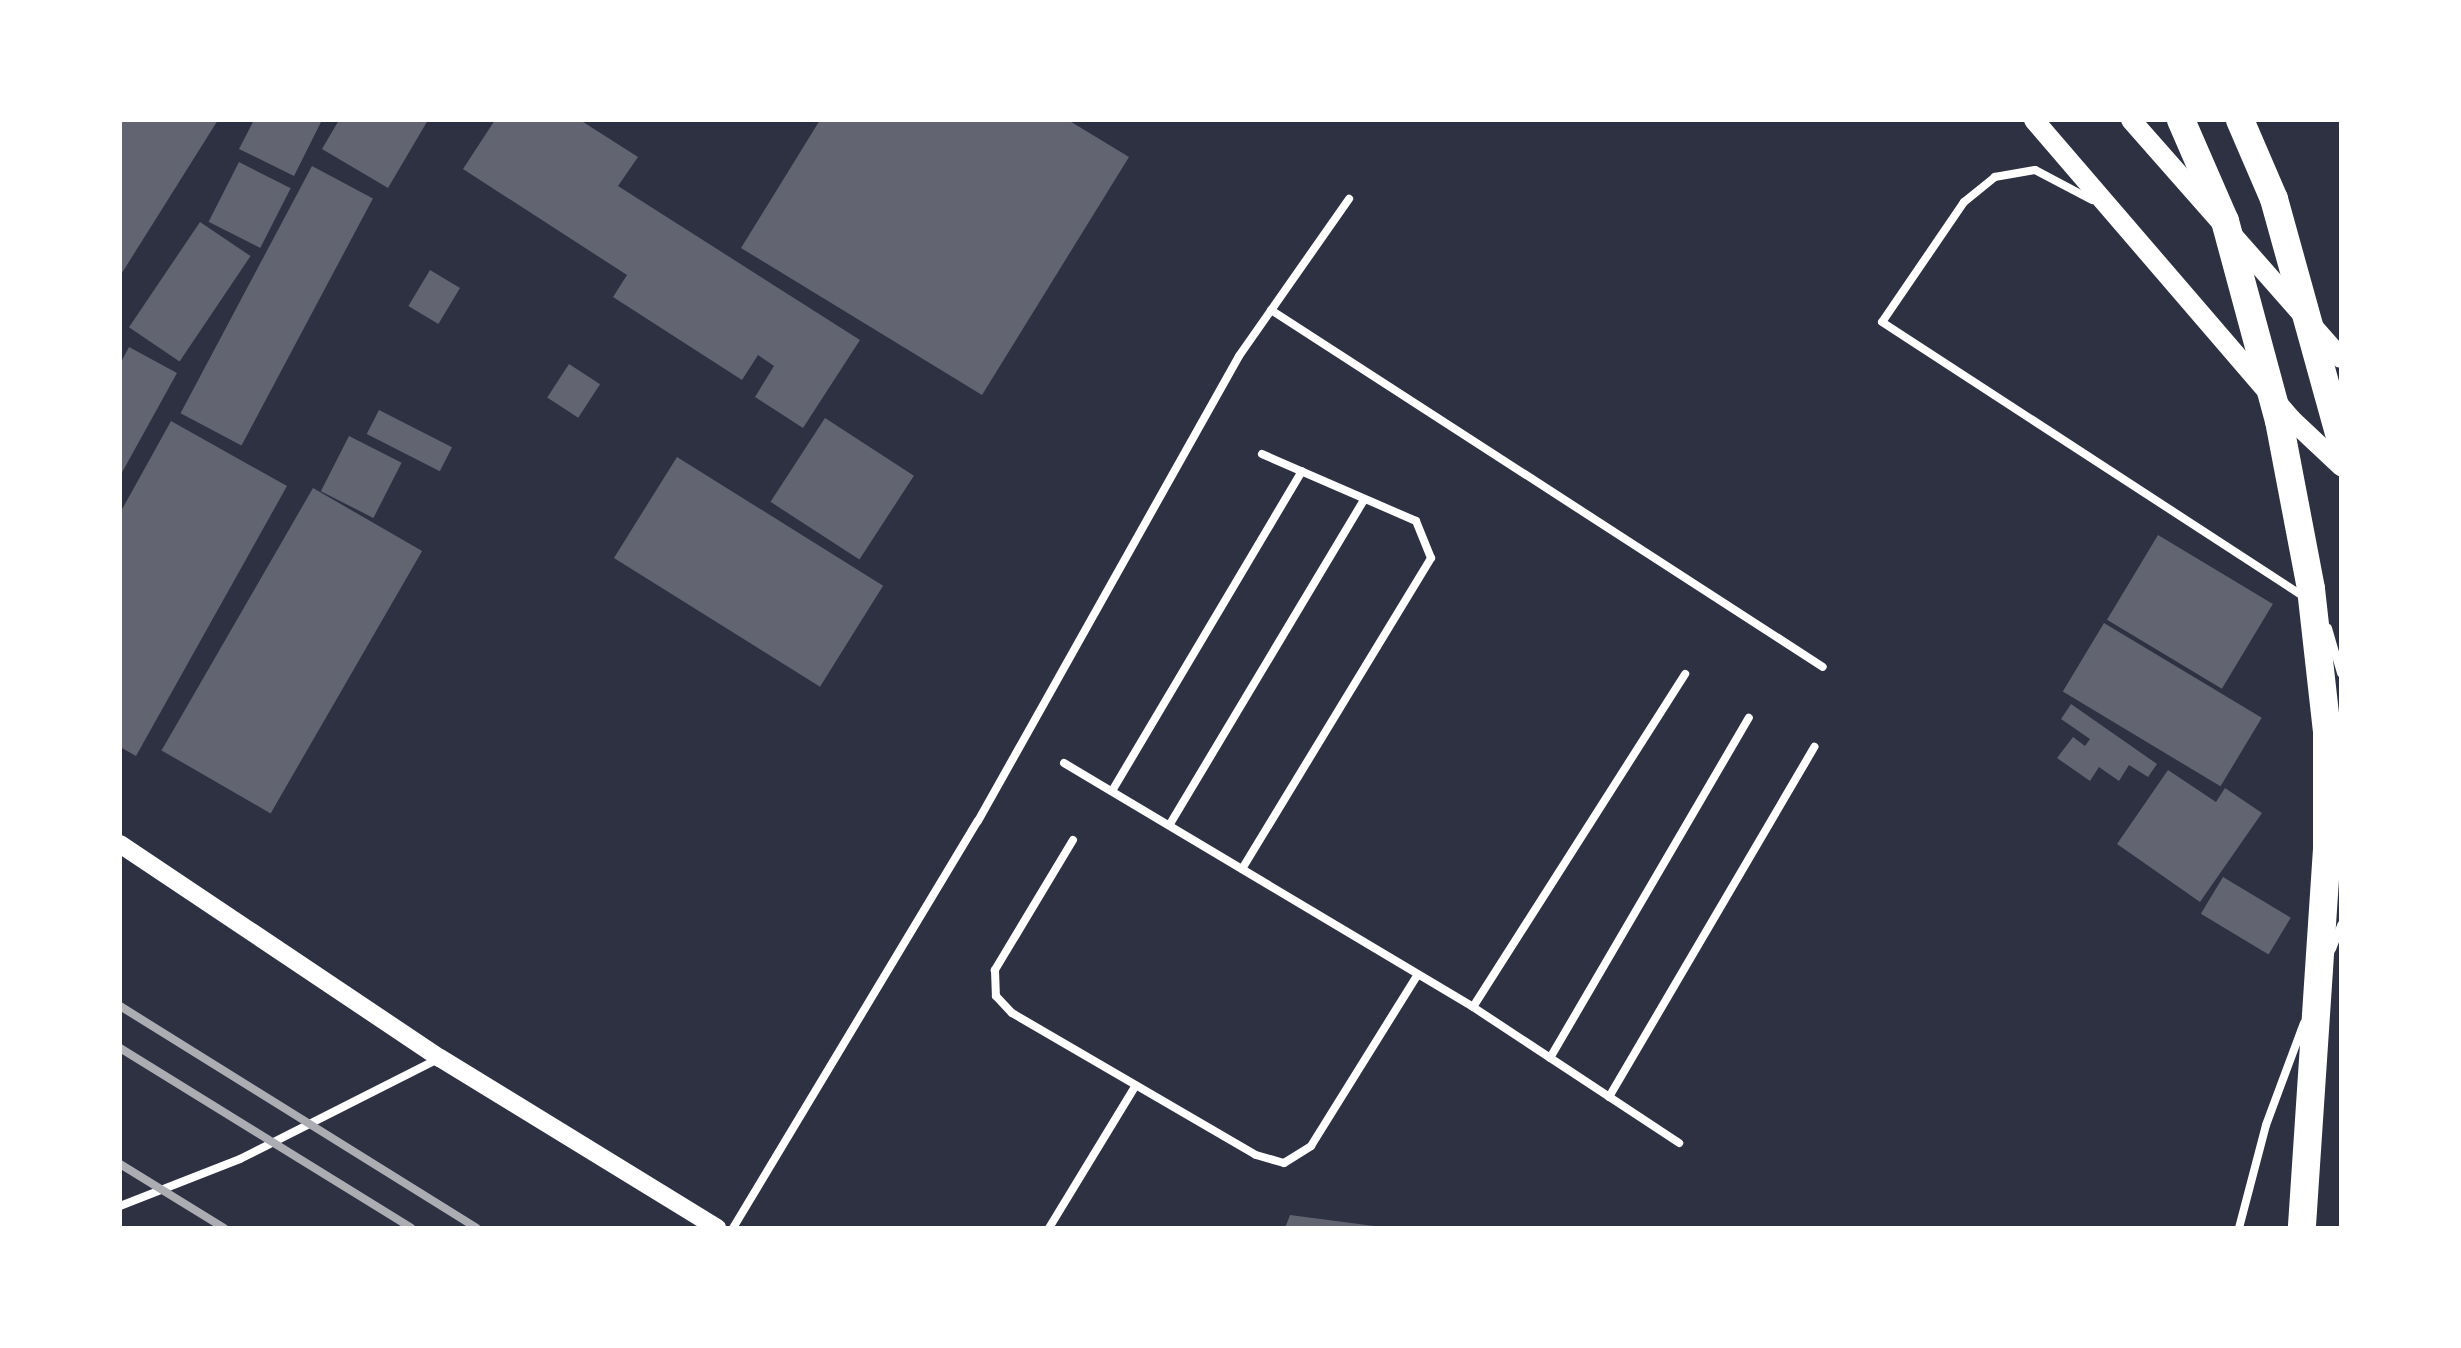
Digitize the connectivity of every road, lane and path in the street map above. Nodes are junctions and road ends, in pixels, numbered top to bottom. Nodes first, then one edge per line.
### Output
1 (2034, 120) edge
2 (2131, 120) edge
3 (2182, 120) edge
4 (2240, 120) edge
5 (1349, 200) dead end
6 (2105, 206) junction
7 (1272, 310) junction
8 (2341, 358) edge
9 (1262, 454) dead end
10 (2338, 454) edge
11 (1302, 472) junction
12 (1363, 501) junction
13 (1823, 667) dead end
14 (2341, 672) edge
15 (1685, 674) dead end
16 (1749, 718) dead end
17 (1814, 747) dead end
18 (1064, 763) dead end
19 (1112, 791) junction
20 (1170, 824) junction
21 (1073, 840) dead end
22 (120, 844) edge
23 (1242, 869) junction
24 (2341, 925) edge
25 (1416, 977) junction
26 (1473, 1007) junction
27 (440, 1058) junction
28 (1550, 1058) junction
29 (1136, 1086) junction
30 (1609, 1097) junction
31 (1678, 1143) dead end
32 (120, 1206) edge
33 (717, 1228) edge
34 (733, 1228) edge
35 (1048, 1228) edge
36 (2240, 1228) edge
37 (2302, 1228) edge

1 - 6 main road
2 - 8 main road
3 - 37 highway
4 - 10 highway
5 - 7 lane
6 - 10 main road
6 - 14 lane
7 - 13 lane
7 - 34 lane
9 - 11 lane
11 - 12 lane
11 - 19 lane
12 - 20 lane
12 - 23 lane
15 - 26 lane
16 - 28 lane
17 - 30 lane
18 - 19 lane
19 - 20 lane
20 - 23 lane
21 - 29 lane
22 - 27 street
23 - 25 lane
24 - 36 lane
25 - 26 lane
25 - 29 lane
26 - 28 lane
27 - 32 lane
27 - 33 street
28 - 30 lane
29 - 35 lane
30 - 31 lane

